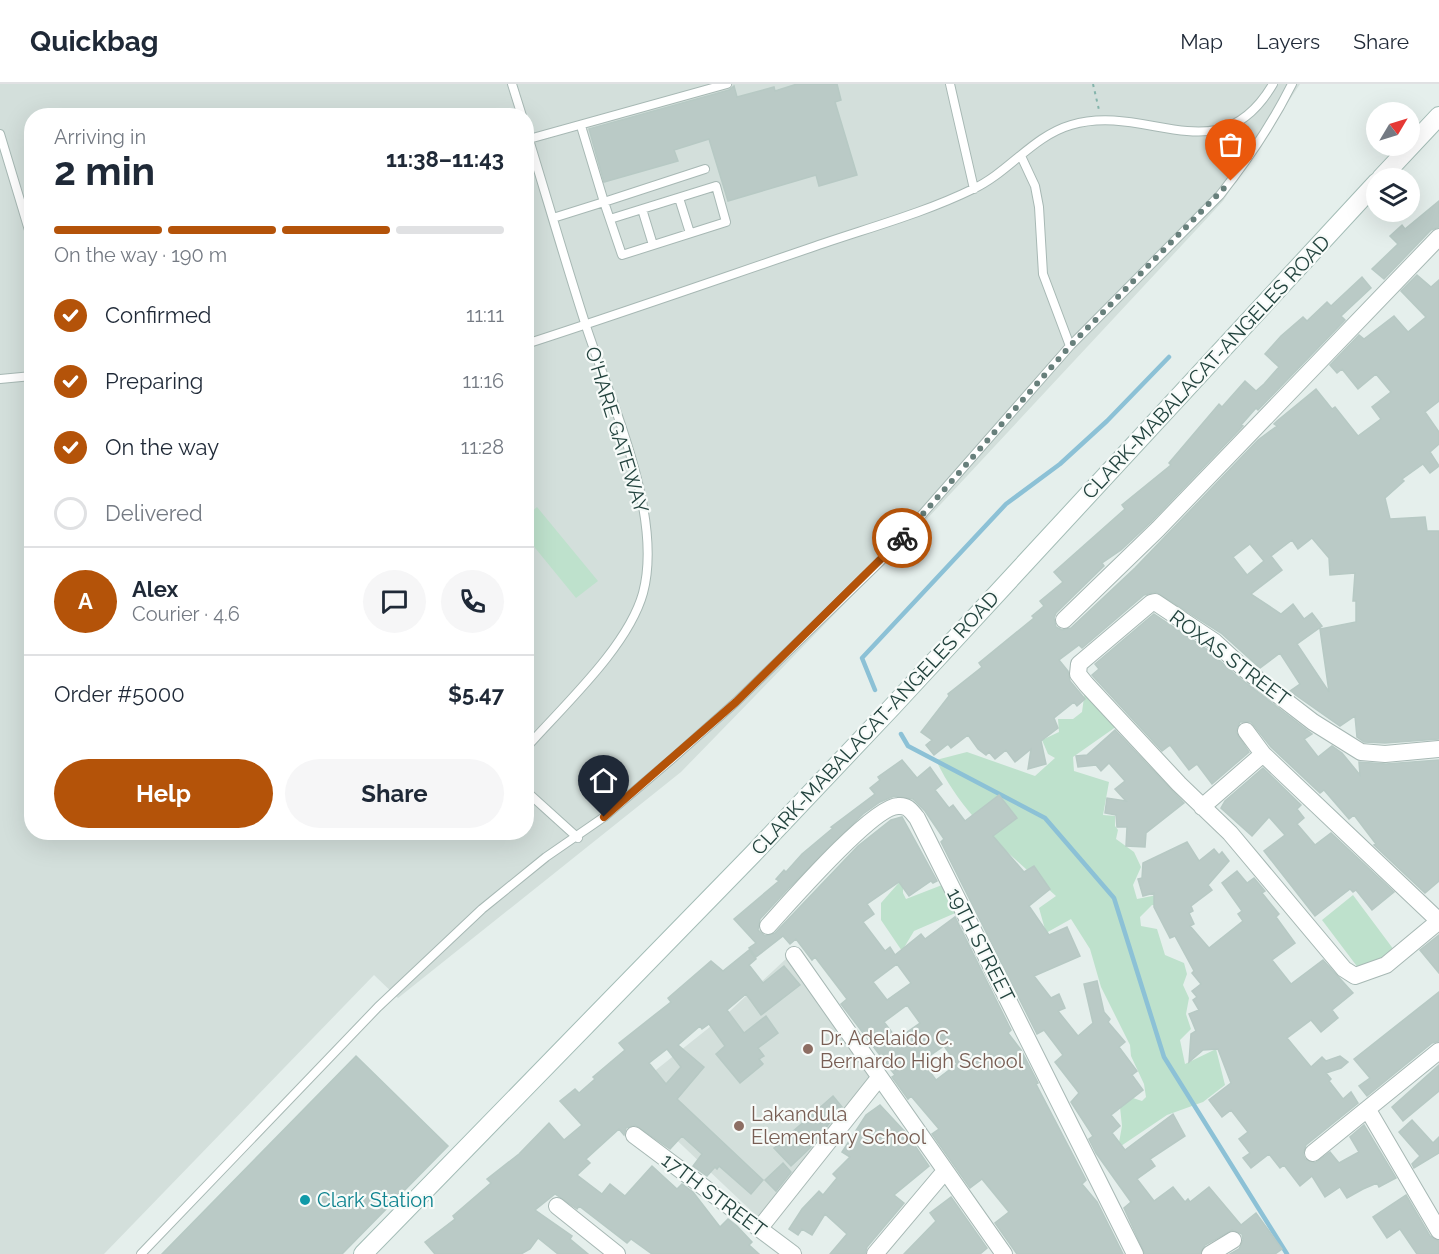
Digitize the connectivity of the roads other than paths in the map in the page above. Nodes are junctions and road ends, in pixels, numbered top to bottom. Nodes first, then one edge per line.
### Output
1 (512, 84) edge
2 (727, 84) edge
3 (950, 84) edge
4 (1274, 84) edge
5 (1292, 84) edge
6 (520, 108) edge
7 (1439, 116) edge
8 (581, 126) junction
9 (1228, 128) junction
10 (0, 134) edge
11 (534, 134) edge
12 (1254, 148) junction
13 (534, 155) edge
14 (1021, 156) junction
15 (1390, 168) edge
16 (705, 169) dead end
17 (974, 189) junction
18 (1366, 194) edge
19 (679, 198) junction
20 (604, 202) junction
21 (642, 209) junction
22 (24, 214) edge
23 (553, 218) junction
24 (610, 219) junction
25 (690, 233) junction
26 (1439, 237) edge
27 (653, 245) junction
28 (585, 325) junction
29 (534, 341) edge
30 (1070, 346) junction
31 (24, 377) edge
32 (0, 379) edge
33 (1064, 620) dead end
34 (1246, 731) dead end
35 (534, 739) edge
36 (1439, 749) edge
37 (1263, 754) junction
38 (534, 798) edge
39 (1202, 807) junction
40 (578, 838) junction
41 (1439, 921) edge
42 (768, 926) dead end
43 (794, 955) dead end
44 (1439, 1051) edge
45 (879, 1078) junction
46 (1368, 1110) junction
47 (634, 1135) dead end
48 (1313, 1153) dead end
49 (945, 1171) junction
50 (557, 1206) dead end
51 (759, 1228) junction
52 (1439, 1231) edge
53 (1233, 1240) dead end
54 (141, 1254) edge
55 (363, 1254) edge
56 (617, 1254) edge
57 (793, 1254) edge
58 (875, 1254) edge
59 (1004, 1254) edge
60 (1135, 1254) edge
61 (1210, 1254) edge

1 - 6 lane
2 - 8 lane
3 - 17 lane
4 - 9 lane
5 - 12 lane
7 - 15 main road
8 - 11 lane
8 - 20 lane
9 - 12 lane
9 - 14 lane
10 - 22 lane
12 - 30 lane
13 - 23 lane, O'HARE GATEWAY
14 - 17 lane
14 - 30 lane
16 - 20 lane
17 - 28 lane
18 - 55 main road, CLARK-MABALACAT-ANGELES ROAD
19 - 21 lane
19 - 25 lane
19 - 25 lane
20 - 23 lane
20 - 24 lane
21 - 24 lane
21 - 27 lane
23 - 28 lane, O'HARE GATEWAY
24 - 27 lane
25 - 27 lane
26 - 33 street
28 - 29 lane
28 - 35 lane, O'HARE GATEWAY
30 - 40 lane
31 - 32 lane
34 - 37 street
36 - 39 street, ROXAS STREET
37 - 39 street
37 - 41 street
38 - 40 lane
39 - 41 street
40 - 54 lane
42 - 60 street, 19TH STREET
43 - 45 street
44 - 46 street
45 - 49 street
45 - 51 street
46 - 48 street
46 - 52 street
47 - 51 street, 17TH STREET
49 - 58 street
49 - 59 street
50 - 56 street
51 - 57 street, 17TH STREET
53 - 61 street

